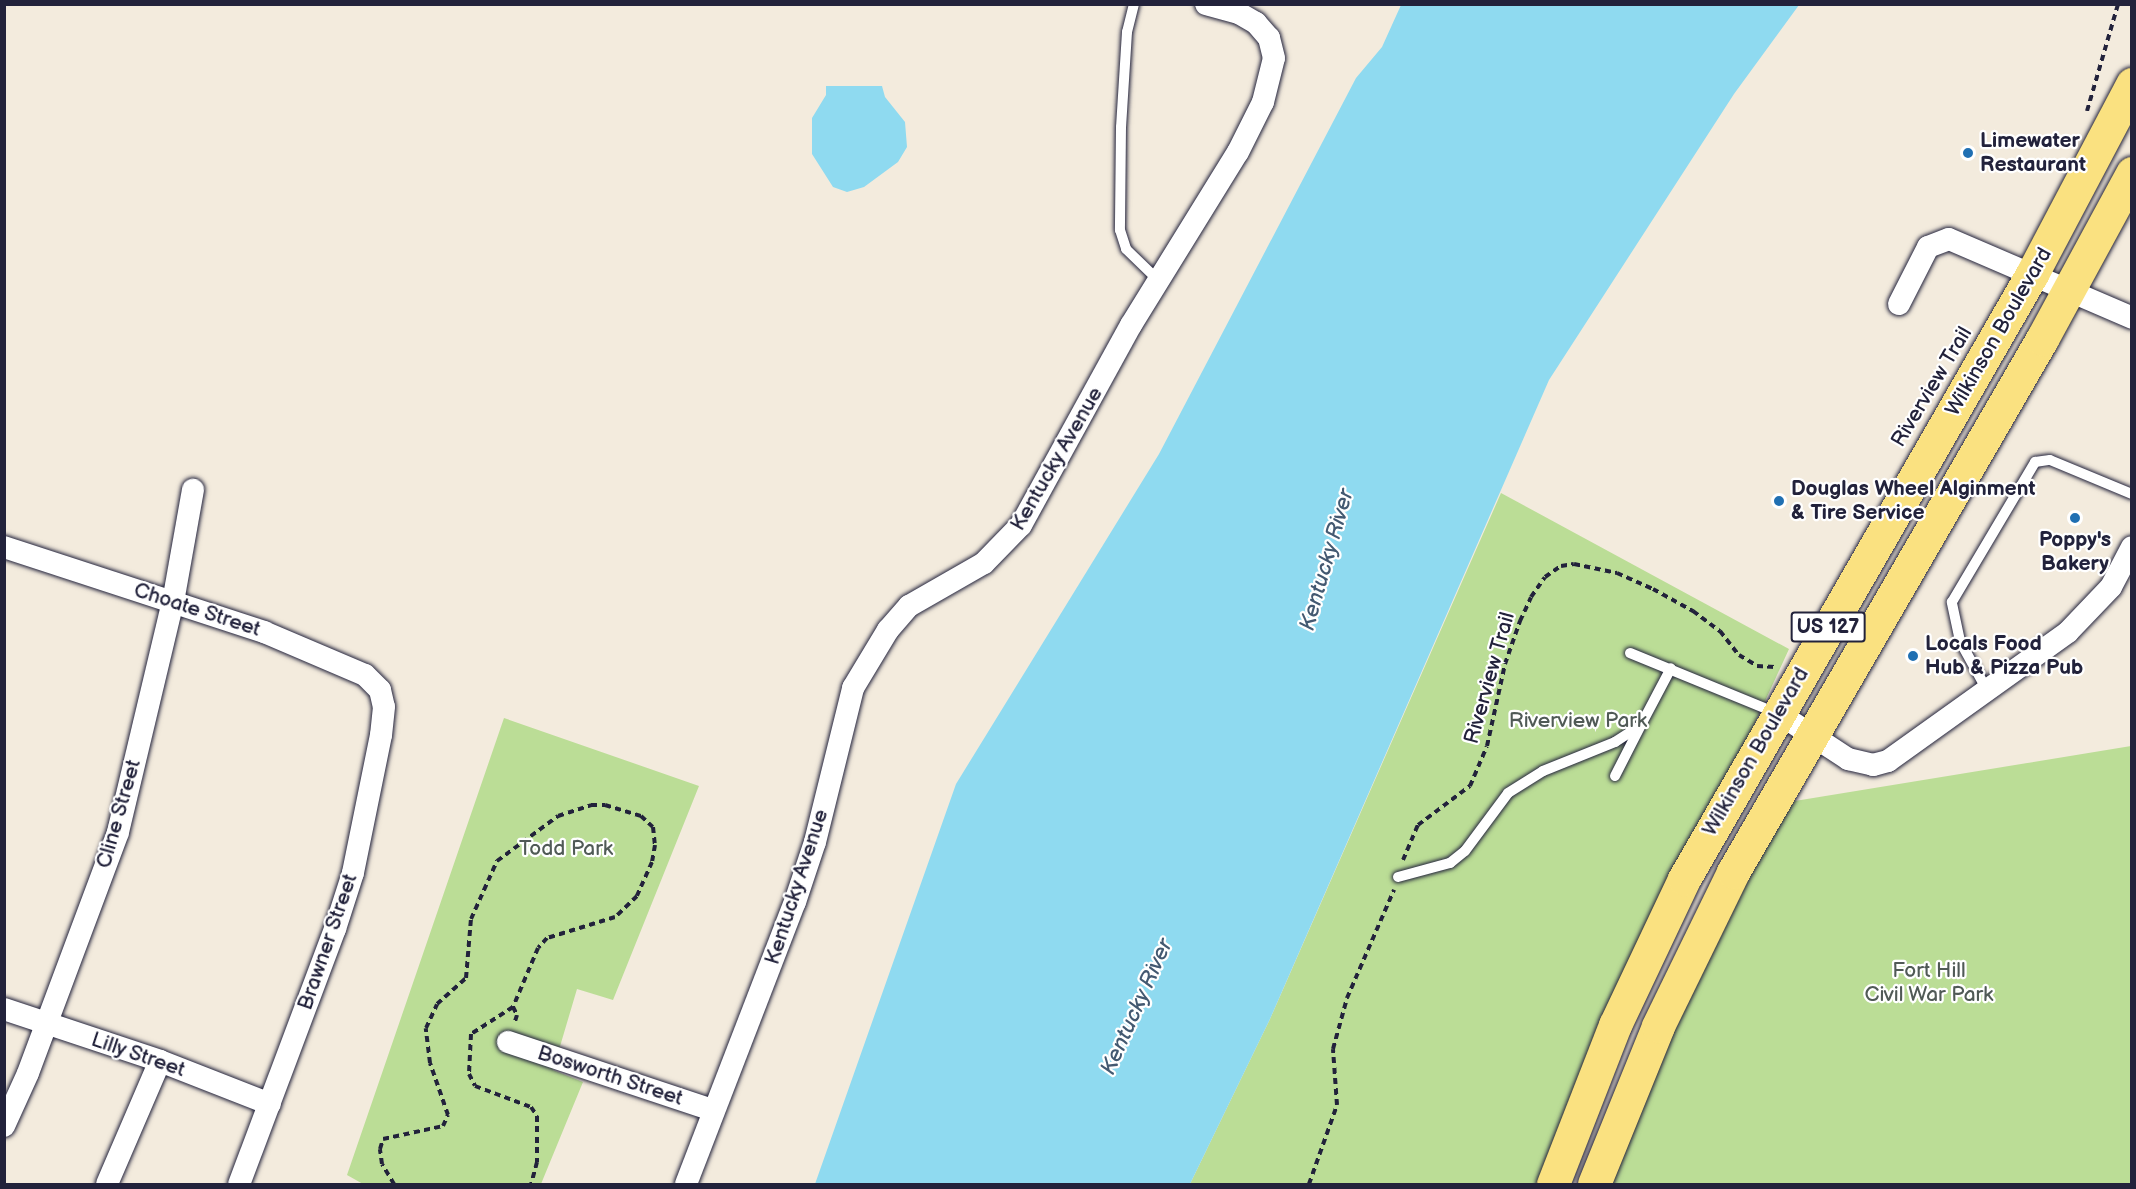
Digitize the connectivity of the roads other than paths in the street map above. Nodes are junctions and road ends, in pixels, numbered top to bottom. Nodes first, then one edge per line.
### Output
1 (1134, 4) edge
2 (1206, 4) edge
3 (2132, 84) edge
4 (2132, 173) edge
5 (2032, 274) junction
6 (1159, 281) junction
7 (2070, 289) junction
8 (1899, 304) dead end
9 (2132, 318) edge
10 (193, 490) dead end
11 (2132, 494) edge
12 (4, 547) edge
13 (2132, 547) edge
14 (173, 602) junction
15 (1630, 653) dead end
16 (1671, 668) junction
17 (380, 690) joint
18 (1986, 690) junction
19 (1778, 713) junction
20 (1641, 725) junction
21 (1810, 736) junction
22 (1616, 776) dead end
23 (1398, 877) road end
24 (4, 1010) edge
25 (46, 1024) junction
26 (508, 1042) dead end
27 (160, 1062) junction
28 (270, 1104) junction
29 (712, 1110) junction
30 (4, 1126) edge
31 (107, 1185) edge
32 (239, 1185) edge
33 (686, 1185) edge
34 (1553, 1185) edge
35 (1594, 1185) edge

1 - 6 lane
2 - 6 street, Kentucky Avenue
3 - 5 highway, Wilkinson Boulevard / US 127
4 - 7 highway, Wilkinson Boulevard / US 127
5 - 7 street
5 - 8 street
5 - 19 highway, Wilkinson Boulevard / US 127
6 - 29 street, Kentucky Avenue
7 - 9 street
7 - 21 highway, Wilkinson Boulevard / US 127
10 - 14 street, Cline Street
11 - 18 lane
12 - 14 street, Choate Street
13 - 18 street
14 - 17 street, Choate Street
14 - 25 street, Cline Street
15 - 16 lane
16 - 19 lane
16 - 20 lane
17 - 28 street, Brawner Street
18 - 21 street
19 - 21 street
19 - 34 highway, Wilkinson Boulevard / US 127
20 - 22 lane
20 - 23 lane
21 - 35 highway, Wilkinson Boulevard / US 127
24 - 25 street, Lilly Street
25 - 27 street, Lilly Street
25 - 30 street, Cline Street
26 - 29 street, Bosworth Street
27 - 28 street, Lilly Street
27 - 31 street
28 - 32 street, Brawner Street
29 - 33 street, Kentucky Avenue

